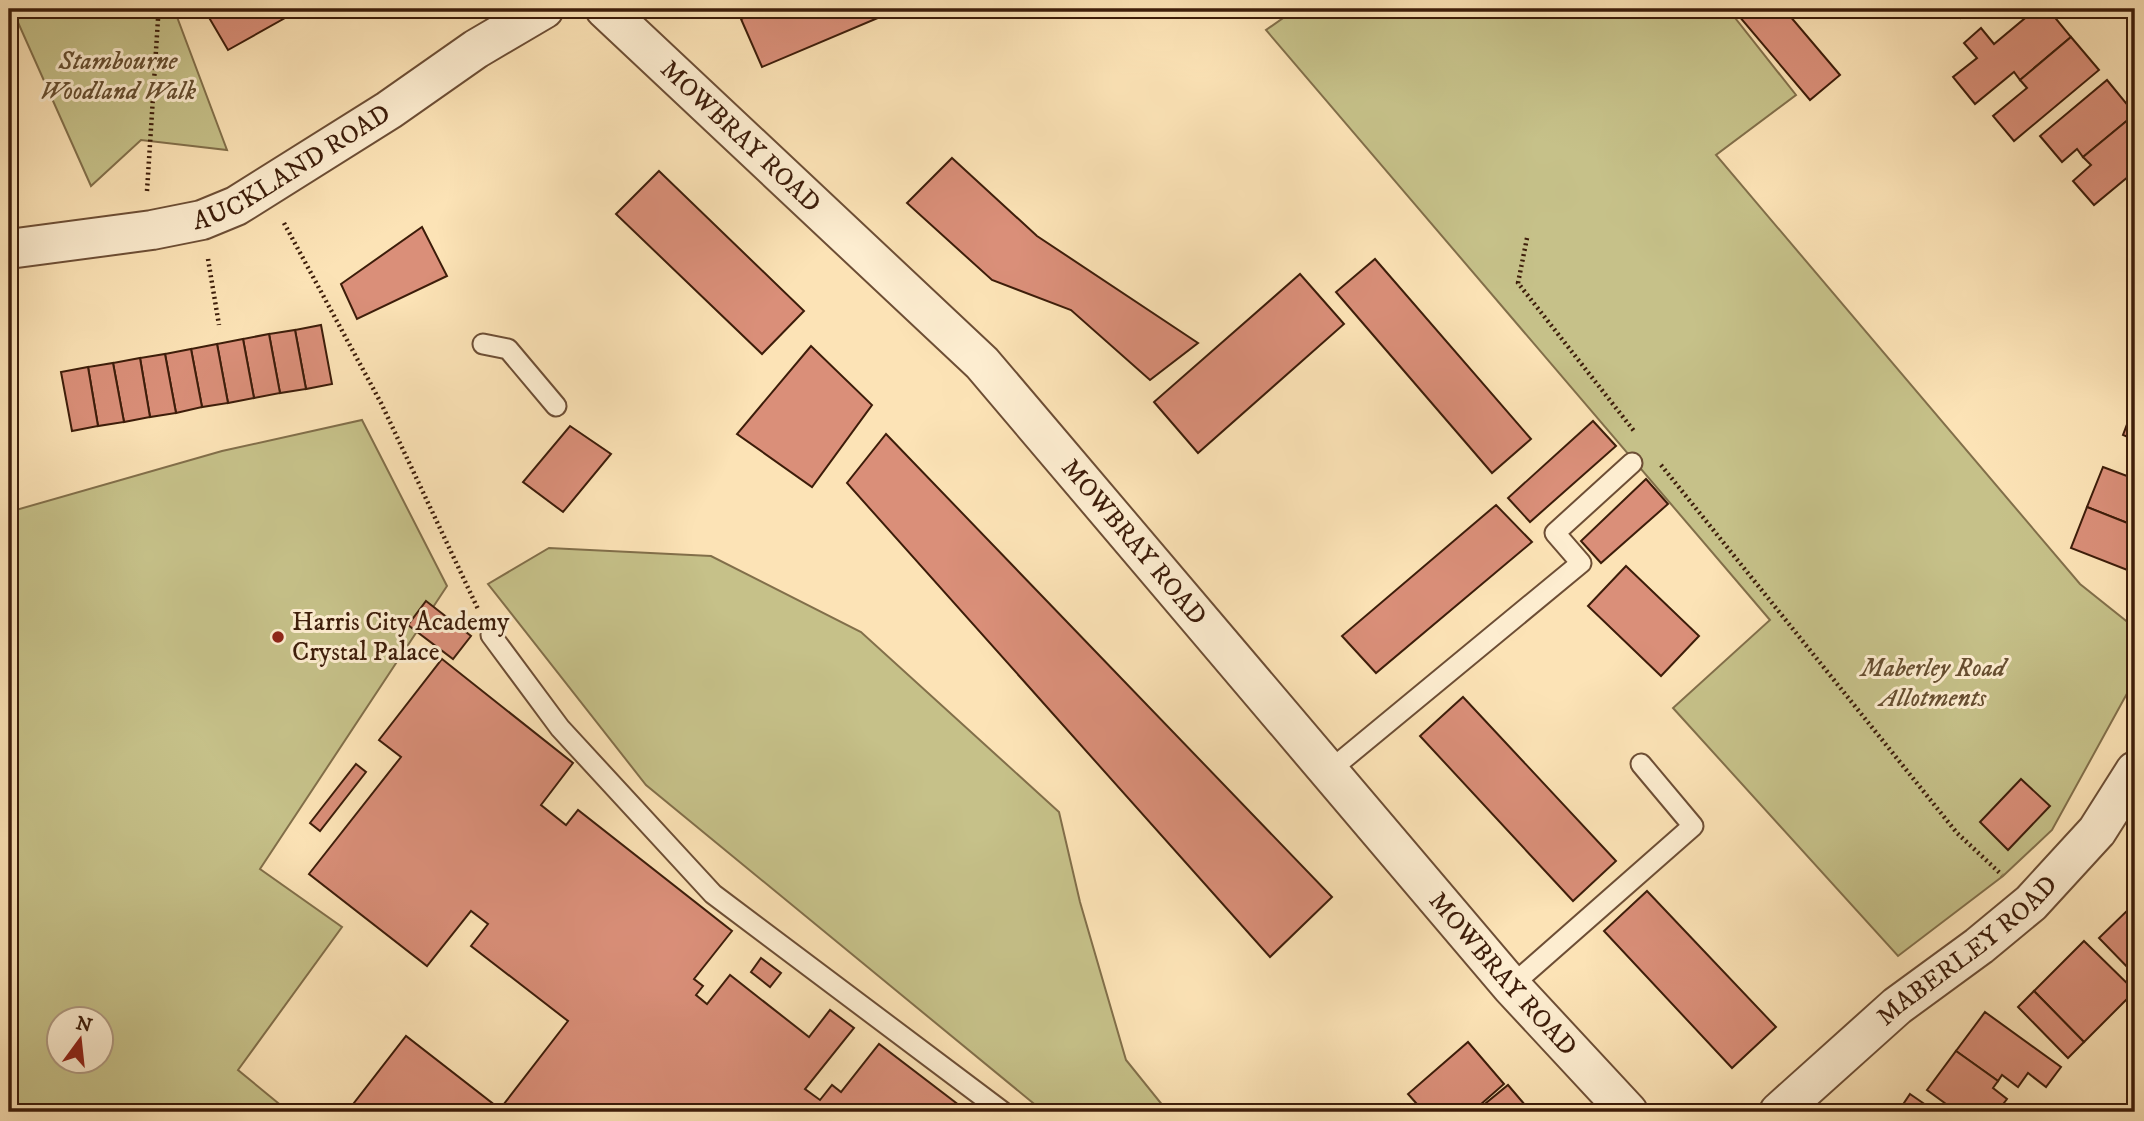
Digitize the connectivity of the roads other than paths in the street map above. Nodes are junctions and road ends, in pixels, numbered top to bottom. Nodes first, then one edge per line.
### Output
1 (544, 9) edge
2 (605, 9) edge
3 (9, 249) edge
4 (483, 344) dead end
5 (556, 406) dead end
6 (1632, 463) dead end
7 (491, 635) road end
8 (1641, 764) dead end
9 (1329, 771) junction
10 (2135, 771) edge
11 (1511, 986) junction
12 (1003, 1112) edge
13 (1628, 1112) edge
14 (1779, 1112) edge

1 - 3 street, AUCKLAND ROAD
2 - 9 street, MOWBRAY ROAD
4 - 5 lane
6 - 9 lane
7 - 12 lane
8 - 11 lane
9 - 11 street, MOWBRAY ROAD
10 - 14 street, MABERLEY ROAD
11 - 13 street, MOWBRAY ROAD

